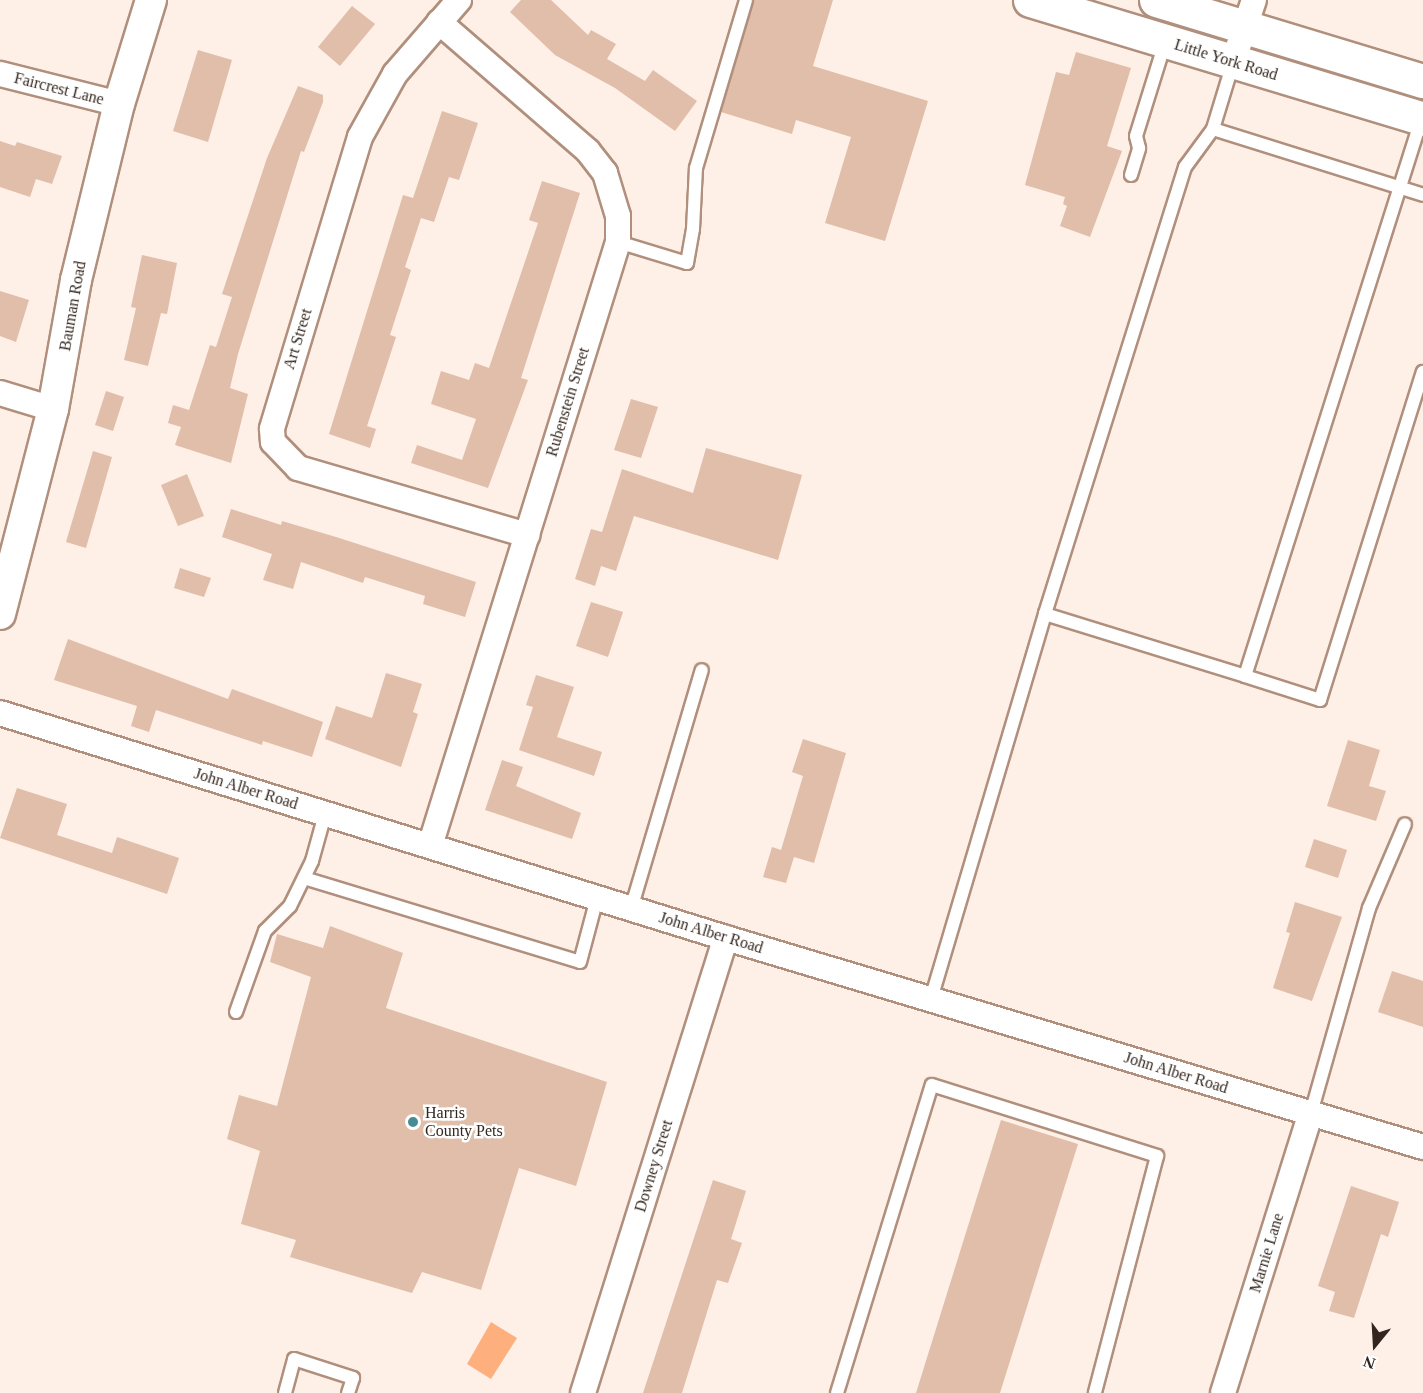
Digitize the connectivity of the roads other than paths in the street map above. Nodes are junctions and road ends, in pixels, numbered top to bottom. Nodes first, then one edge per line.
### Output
1 (151, 0) edge
2 (459, 0) edge
3 (746, 0) edge
4 (1030, 0) edge
5 (1156, 0) edge
6 (1250, 14) edge
7 (439, 22) junction
8 (1165, 41) junction
9 (1233, 62) junction
10 (0, 75) edge
11 (1423, 81) edge
12 (119, 104) junction
13 (1422, 119) edge
14 (1213, 129) junction
15 (1131, 175) dead end
16 (1400, 187) junction
17 (1423, 195) edge
18 (618, 242) junction
19 (1423, 372) edge
20 (0, 393) edge
21 (53, 409) junction
22 (527, 535) junction
23 (0, 614) edge
24 (1045, 614) junction
25 (702, 670) dead end
26 (1245, 676) junction
27 (0, 713) edge
28 (325, 814) junction
29 (1405, 824) dead end
30 (430, 846) junction
31 (304, 878) junction
32 (597, 898) junction
33 (631, 909) junction
34 (726, 938) junction
35 (931, 999) junction
36 (236, 1012) dead end
37 (1311, 1113) junction
38 (1423, 1147) edge
39 (285, 1393) edge
40 (348, 1393) edge
41 (583, 1393) edge
42 (837, 1393) edge
43 (1095, 1393) edge
44 (1223, 1393) edge

1 - 12 street, Bauman Road
2 - 7 street, Art Street
3 - 18 lane
4 - 8 main road, Little York Road
5 - 6 main road
6 - 9 street
6 - 11 main road
7 - 18 street, Rubenstein Street
7 - 22 street, Art Street
8 - 9 main road, Little York Road
8 - 15 lane
9 - 13 main road, Little York Road
9 - 14 lane
10 - 12 street, Faircrest Lane
12 - 21 street, Bauman Road
13 - 16 lane
14 - 16 lane
14 - 24 lane
16 - 17 lane
16 - 26 lane
18 - 22 street, Rubenstein Street
19 - 26 lane
20 - 21 street
21 - 23 street, Bauman Road
22 - 30 street, Rubenstein Street
24 - 26 lane
24 - 35 lane
25 - 33 lane
27 - 28 street, John Alber Road
28 - 30 street, John Alber Road
28 - 31 lane
29 - 37 lane
30 - 32 street, John Alber Road
31 - 32 lane
31 - 36 lane
32 - 33 street, John Alber Road
33 - 34 street, John Alber Road
34 - 35 street, John Alber Road
34 - 41 street, Downey Street
35 - 37 street, John Alber Road
37 - 38 street, John Alber Road
37 - 44 street, Marnie Lane
39 - 40 lane
42 - 43 lane

